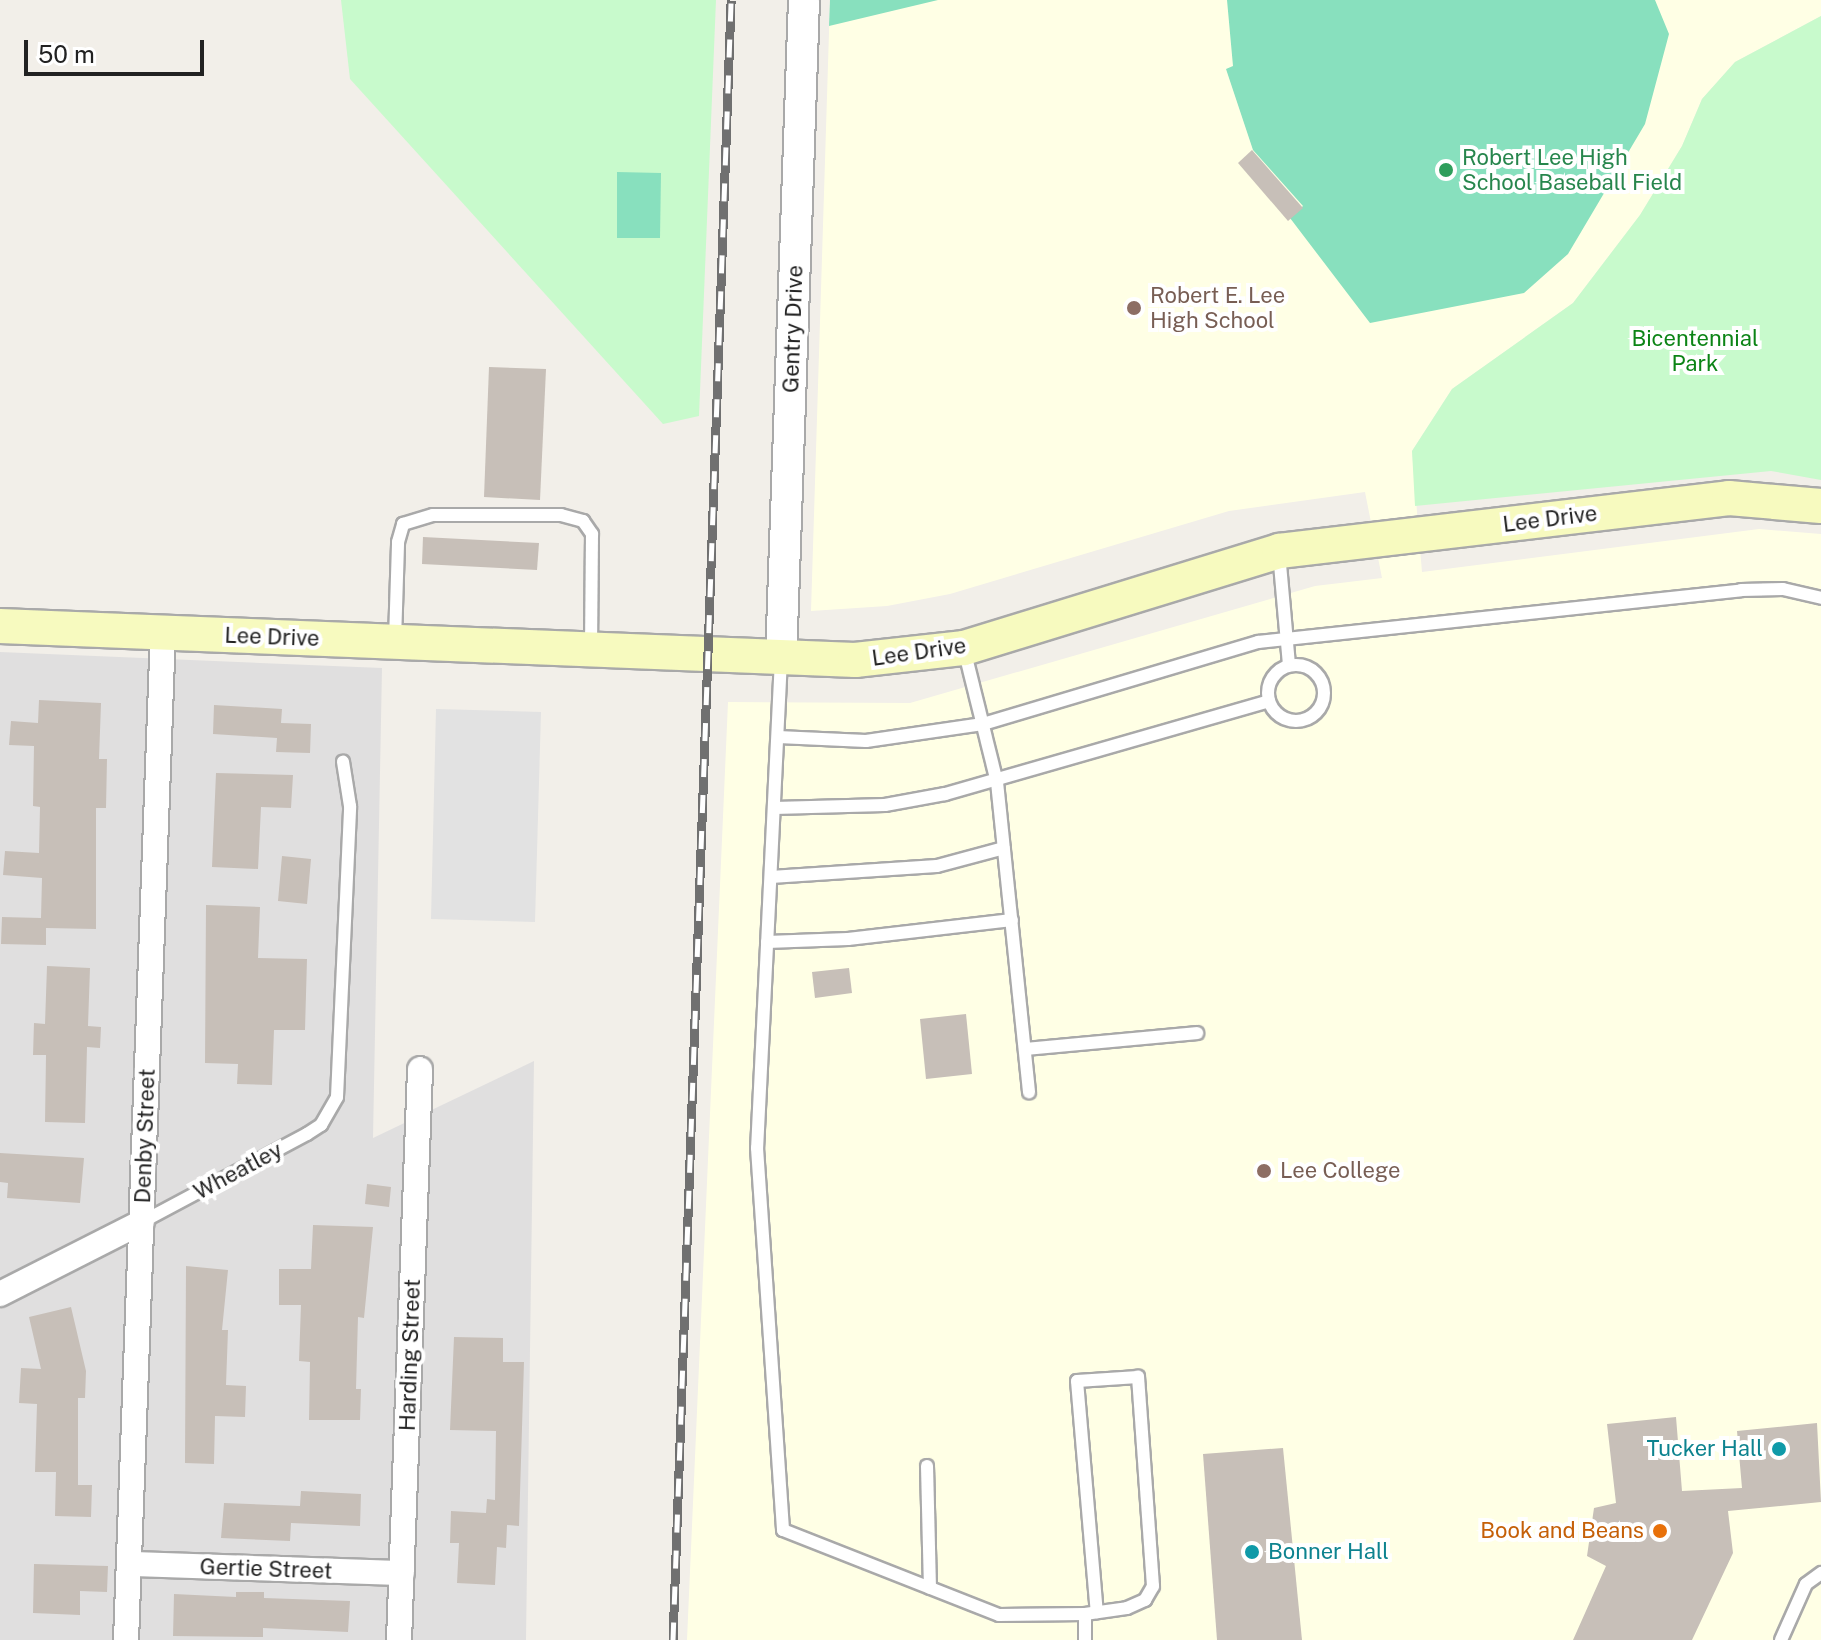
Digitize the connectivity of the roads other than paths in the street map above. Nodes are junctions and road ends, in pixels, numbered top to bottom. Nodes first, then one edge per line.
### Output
1 (804, 0) edge
2 (1821, 506) edge
3 (1279, 551) junction
4 (1821, 598) edge
5 (0, 626) edge
6 (163, 632) junction
7 (1287, 640) junction
8 (395, 642) junction
9 (964, 648) junction
10 (591, 651) junction
11 (781, 659) junction
12 (1289, 665) junction
13 (1269, 701) junction
14 (983, 724) junction
15 (778, 737) junction
16 (343, 762) dead end
17 (997, 782) junction
18 (774, 808) junction
19 (1004, 848) junction
20 (771, 877) junction
21 (1012, 920) junction
22 (767, 942) junction
23 (1197, 1033) dead end
24 (1026, 1049) junction
25 (420, 1069) dead end
26 (1029, 1092) dead end
27 (142, 1222) junction
28 (0, 1294) edge
29 (927, 1466) dead end
30 (131, 1564) junction
31 (402, 1573) junction
32 (1821, 1573) edge
33 (930, 1588) junction
34 (1091, 1613) junction
35 (126, 1640) edge
36 (399, 1640) edge
37 (1085, 1640) edge
38 (1781, 1640) edge

1 - 11 street, Gentry Drive
2 - 3 main road, Lee Drive
3 - 7 lane
3 - 9 main road, Lee Drive
4 - 7 lane
5 - 6 main road, Lee Drive
6 - 8 main road, Lee Drive
6 - 27 street, Denby Street
7 - 12 lane
7 - 14 lane
8 - 10 main road, Lee Drive
8 - 10 lane
9 - 11 main road, Lee Drive
9 - 14 lane
10 - 11 main road, Lee Drive
11 - 15 lane
12 - 13 lane
12 - 13 lane
13 - 17 lane
14 - 15 lane
14 - 17 lane
15 - 18 lane
16 - 27 lane, Wheatley
17 - 18 lane
17 - 19 lane
18 - 20 lane
19 - 20 lane
19 - 21 lane
20 - 22 lane
21 - 22 lane
21 - 24 lane
22 - 33 lane
23 - 24 lane
24 - 26 lane
25 - 31 street, Harding Street
27 - 28 street
27 - 30 street, Denby Street
29 - 33 lane
30 - 31 street, Gertie Street
30 - 35 street, Denby Street
31 - 36 street, Harding Street
32 - 38 lane
33 - 34 lane
34 - 34 lane
34 - 37 lane

